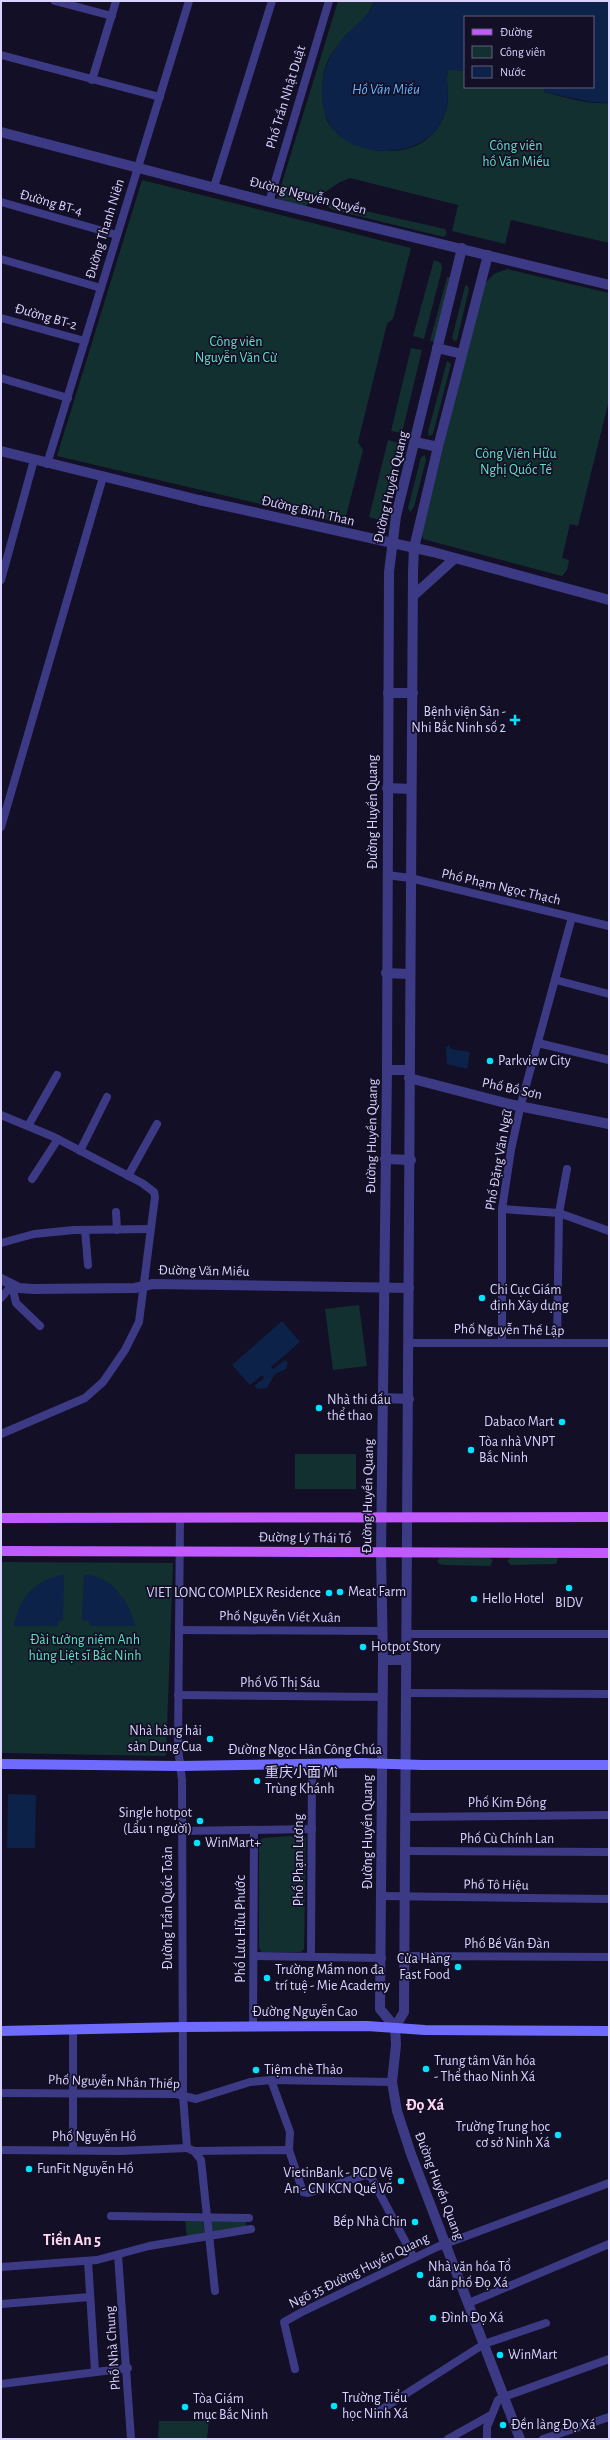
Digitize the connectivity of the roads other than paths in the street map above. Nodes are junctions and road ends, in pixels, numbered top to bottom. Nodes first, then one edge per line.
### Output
1 (55, 1) edge
2 (116, 1) edge
3 (189, 1) edge
4 (272, 1) edge
5 (329, 1) edge
6 (112, 16) junction
7 (1, 55) edge
8 (92, 80) junction
9 (160, 97) junction
10 (1, 132) edge
11 (138, 166) junction
12 (214, 187) junction
13 (1, 202) edge
14 (269, 202) junction
15 (117, 235) junction
16 (462, 248) junction
17 (488, 255) junction
18 (1, 259) edge
19 (609, 284) edge
20 (101, 288) junction
21 (1, 318) edge
22 (85, 341) junction
23 (437, 348) junction
24 (462, 354) junction
25 (1, 378) edge
26 (68, 398) junction
27 (415, 442) junction
28 (438, 448) junction
29 (1, 451) edge
30 (34, 460) junction
31 (46, 464) junction
32 (103, 477) junction
33 (391, 543) junction
34 (414, 548) junction
35 (454, 559) junction
36 (1, 580) edge
37 (413, 596) junction
38 (609, 600) edge
39 (388, 693) junction
40 (413, 693) junction
41 (387, 788) junction
42 (411, 788) junction
43 (1, 827) edge
44 (386, 875) junction
45 (410, 878) junction
46 (572, 917) junction
47 (609, 926) edge
48 (386, 973) junction
49 (409, 974) junction
50 (556, 980) junction
51 (609, 994) edge
52 (538, 1044) junction
53 (609, 1060) edge
54 (387, 1070) junction
55 (409, 1074) junction
56 (57, 1075) dead end
57 (107, 1097) dead end
58 (521, 1104) junction
59 (1, 1115) edge
60 (157, 1124) dead end
61 (609, 1124) edge
62 (28, 1126) junction
63 (58, 1139) junction
64 (80, 1151) junction
65 (385, 1159) junction
66 (411, 1160) junction
67 (566, 1169) dead end
68 (128, 1176) junction
69 (32, 1180) dead end
70 (502, 1209) junction
71 (116, 1212) dead end
72 (559, 1213) junction
73 (150, 1229) junction
74 (86, 1230) junction
75 (117, 1230) junction
76 (609, 1231) edge
77 (1, 1243) edge
78 (88, 1265) dead end
79 (1, 1279) edge
80 (12, 1285) junction
81 (143, 1287) junction
82 (385, 1288) junction
83 (410, 1288) junction
84 (1, 1298) edge
85 (40, 1326) dead end
86 (502, 1342) junction
87 (410, 1343) junction
88 (557, 1343) junction
89 (609, 1343) edge
90 (384, 1398) junction
91 (409, 1399) junction
92 (1, 1434) edge
93 (381, 1517) junction
94 (407, 1517) junction
95 (609, 1517) edge
96 (1, 1518) edge
97 (180, 1518) junction
98 (1, 1551) edge
99 (180, 1551) junction
100 (381, 1553) junction
101 (609, 1553) edge
102 (407, 1554) junction
103 (179, 1630) junction
104 (382, 1631) junction
105 (406, 1634) junction
106 (609, 1634) edge
107 (383, 1660) junction
108 (406, 1660) junction
109 (406, 1693) junction
110 (609, 1694) edge
111 (178, 1695) junction
112 (383, 1697) junction
113 (381, 1763) junction
114 (1, 1764) edge
115 (312, 1764) junction
116 (405, 1765) junction
117 (609, 1765) edge
118 (180, 1766) junction
119 (609, 1815) edge
120 (406, 1817) junction
121 (312, 1829) junction
122 (254, 1830) junction
123 (181, 1831) junction
124 (406, 1852) junction
125 (609, 1852) edge
126 (382, 1896) junction
127 (405, 1897) junction
128 (609, 1899) edge
129 (254, 1956) junction
130 (311, 1956) junction
131 (404, 1956) junction
132 (609, 1957) edge
133 (382, 1958) junction
134 (182, 2027) junction
135 (253, 2027) junction
136 (395, 2027) junction
137 (73, 2029) junction
138 (1, 2031) edge
139 (609, 2031) edge
140 (271, 2080) junction
141 (392, 2082) junction
142 (1, 2093) edge
143 (73, 2094) junction
144 (183, 2096) junction
145 (1, 2150) edge
146 (74, 2150) junction
147 (191, 2150) junction
148 (289, 2150) junction
149 (609, 2183) edge
150 (111, 2216) dead end
151 (206, 2218) junction
152 (249, 2218) dead end
153 (251, 2229) dead end
154 (208, 2237) junction
155 (446, 2244) junction
156 (609, 2244) edge
157 (118, 2255) junction
158 (414, 2258) junction
159 (88, 2261) junction
160 (1, 2267) edge
161 (215, 2291) dead end
162 (90, 2297) junction
163 (469, 2303) junction
164 (1, 2304) edge
165 (546, 2323) dead end
166 (484, 2344) junction
167 (609, 2359) edge
168 (128, 2368) junction
169 (296, 2369) dead end
170 (95, 2372) junction
171 (1, 2384) edge
172 (503, 2397) junction
173 (376, 2413) dead end
174 (492, 2415) junction
175 (609, 2417) edge
176 (132, 2439) edge
177 (448, 2439) edge
178 (487, 2439) edge
179 (520, 2439) edge
180 (543, 2439) edge

1 - 6 street
2 - 6 street
3 - 9 street, Đường Thanh Niên
4 - 12 street
5 - 14 street, Phố Trần Nhật Duật
6 - 8 street
7 - 8 street
8 - 9 street
9 - 11 street, Đường Thanh Niên
10 - 11 street, Đường Nguyễn Quyền
11 - 12 street, Đường Nguyễn Quyền
11 - 15 street, Đường Thanh Niên
12 - 14 street, Đường Nguyễn Quyền
13 - 15 street, Đường BT-4
14 - 16 street, Đường Nguyễn Quyền
15 - 20 street, Đường Thanh Niên
16 - 17 street, Đường Nguyễn Quyền
16 - 23 street, Đường Huyền Quang
17 - 19 street, Đường Nguyễn Quyền
17 - 24 street, Đường Huyền Quang
18 - 20 street
20 - 22 street, Đường Thanh Niên
21 - 22 street, Đường BT-2
22 - 26 street, Đường Thanh Niên
23 - 24 street
23 - 27 street, Đường Huyền Quang
24 - 28 street, Đường Huyền Quang
25 - 26 street
26 - 31 street, Đường Thanh Niên
27 - 28 street
27 - 33 street, Đường Huyền Quang
28 - 34 street, Đường Huyền Quang
29 - 30 street, Đường Bình Than
30 - 31 street, Đường Bình Than
30 - 36 street
31 - 32 street, Đường Bình Than
32 - 33 street, Đường Bình Than
32 - 43 street
33 - 34 street, Đường Bình Than
33 - 39 street, Đường Huyền Quang
34 - 35 street, Đường Bình Than
34 - 37 street, Đường Huyền Quang
35 - 37 street
35 - 38 street, Đường Bình Than
37 - 40 street, Đường Huyền Quang
39 - 40 street
39 - 41 street, Đường Huyền Quang
40 - 42 street, Đường Huyền Quang
41 - 42 street
41 - 44 street, Đường Huyền Quang
42 - 45 street, Đường Huyền Quang
44 - 45 street, Phố Phạm Ngọc Thạch
44 - 48 street, Đường Huyền Quang
45 - 46 street, Phố Phạm Ngọc Thạch
45 - 49 street, Đường Huyền Quang
46 - 47 street, Phố Phạm Ngọc Thạch
46 - 50 street, Phố Đặng Văn Ngữ
48 - 49 street
48 - 54 street, Đường Huyền Quang
49 - 55 street, Đường Huyền Quang
50 - 51 street
50 - 52 street, Phố Đặng Văn Ngữ
52 - 53 street
52 - 58 street, Phố Đặng Văn Ngữ
54 - 55 street, Phố Bồ Sơn
54 - 65 street, Đường Huyền Quang
55 - 58 street, Phố Bồ Sơn
55 - 66 street, Đường Huyền Quang
56 - 62 street
57 - 64 street
58 - 61 street, Phố Bồ Sơn
58 - 70 street, Phố Đặng Văn Ngữ
59 - 62 street
60 - 68 street
62 - 63 street
63 - 64 street
63 - 69 street
64 - 68 street
65 - 66 street
65 - 82 street, Đường Huyền Quang
66 - 83 street, Đường Huyền Quang
67 - 72 street
68 - 73 street
70 - 72 street
70 - 86 street, Phố Đặng Văn Ngữ
71 - 75 street
72 - 76 street
72 - 88 street
73 - 75 street
73 - 81 street
74 - 75 street
74 - 77 street
74 - 78 street
79 - 80 street, Đường Văn Miếu
80 - 81 street, Đường Văn Miếu
80 - 84 street
80 - 85 street
81 - 82 street, Đường Văn Miếu
81 - 92 street
82 - 83 street, Đường Văn Miếu
82 - 90 street, Đường Huyền Quang
83 - 87 street, Đường Huyền Quang
86 - 87 street, Phố Nguyễn Thế Lập
86 - 88 street, Phố Nguyễn Thế Lập
87 - 91 street, Đường Huyền Quang
88 - 89 street, Phố Nguyễn Thế Lập
90 - 91 street
90 - 93 street, Đường Huyền Quang
91 - 94 street, Đường Huyền Quang
93 - 94 main road, Đường Lý Thái Tổ
93 - 97 main road, Đường Lý Thái Tổ
93 - 100 street, Đường Huyền Quang
94 - 95 main road, Đường Lý Thái Tổ
94 - 102 street, Đường Huyền Quang
96 - 97 main road, Đường Lý Thái Tổ
97 - 99 street, Đường Trần Quốc Toản
98 - 99 main road, Đường Lý Thái Tổ
99 - 100 main road, Đường Lý Thái Tổ
99 - 103 street, Đường Trần Quốc Toản
100 - 102 main road, Đường Lý Thái Tổ
100 - 104 street, Đường Huyền Quang
101 - 102 main road, Đường Lý Thái Tổ
102 - 105 street, Đường Huyền Quang
103 - 104 street, Phố Nguyễn Viết Xuân
103 - 111 street, Đường Trần Quốc Toản
104 - 107 street, Đường Huyền Quang
105 - 106 street
105 - 108 street, Đường Huyền Quang
107 - 108 street
107 - 112 street, Đường Huyền Quang
108 - 109 street, Đường Huyền Quang
109 - 110 street
109 - 116 street, Đường Huyền Quang
111 - 112 street, Phố Võ Thị Sáu
111 - 118 street, Đường Trần Quốc Toản
112 - 113 street, Đường Huyền Quang
113 - 115 main road, Đường Ngọc Hân Công Chúa
113 - 116 main road, Đường Ngọc Hân Công Chúa
113 - 126 street, Đường Huyền Quang
114 - 118 main road, Đường Ngọc Hân Công Chúa
115 - 118 main road, Đường Ngọc Hân Công Chúa
115 - 121 street, Phố Phạm Lương
116 - 117 main road, Đường Ngọc Hân Công Chúa
116 - 120 street, Đường Huyền Quang
118 - 123 street, Đường Trần Quốc Toản
119 - 120 street, Phố Kim Đồng
120 - 124 street, Đường Huyền Quang
121 - 122 street
121 - 130 street, Phố Phạm Lương
122 - 123 street
122 - 129 street, Phố Lưu Hữu Phước
123 - 134 street, Đường Trần Quốc Toản
124 - 125 street, Phố Cù Chính Lan
124 - 127 street, Đường Huyền Quang
126 - 127 street, Phố Tô Hiệu
126 - 133 street, Đường Huyền Quang
127 - 128 street, Phố Tô Hiệu
127 - 131 street, Đường Huyền Quang
129 - 130 street
129 - 135 street, Phố Lưu Hữu Phước
130 - 133 street
131 - 132 street, Phố Bế Văn Đàn
131 - 136 street, Đường Huyền Quang
133 - 136 street, Đường Huyền Quang
134 - 135 main road, Đường Nguyễn Cao
134 - 137 main road, Đường Nguyễn Cao
134 - 144 street, Đường Trần Quốc Toản
135 - 136 main road, Đường Nguyễn Cao
136 - 139 main road, Đường Nguyễn Cao
136 - 141 street, Đường Huyền Quang
137 - 138 main road, Đường Nguyễn Cao
137 - 143 street
140 - 141 street, Phố Nguyễn Nhân Thiếp
140 - 144 street, Phố Nguyễn Nhân Thiếp
140 - 148 street
141 - 155 street, Đường Huyền Quang
142 - 143 street, Phố Nguyễn Nhân Thiếp
143 - 144 street, Phố Nguyễn Nhân Thiếp
143 - 146 street
144 - 147 street, Đường Trần Quốc Toản
145 - 146 street, Phố Nguyễn Hồ
146 - 147 street, Phố Nguyễn Hồ
147 - 148 street, Phố Nguyễn Hồ
147 - 151 street, Đường Trần Quốc Toản
148 - 158 street
149 - 155 street, Ngõ 35 Đường Huyền Quang
150 - 151 street
151 - 152 street
151 - 154 street, Đường Trần Quốc Toản
153 - 154 street
154 - 157 street
154 - 161 street, Đường Trần Quốc Toản
155 - 158 street, Ngõ 35 Đường Huyền Quang
155 - 163 street, Đường Huyền Quang
156 - 163 street
157 - 159 street
157 - 168 street, Phố Nhà Chung
158 - 169 street, Ngõ 35 Đường Huyền Quang
159 - 160 street
159 - 162 street
162 - 164 street
162 - 170 street
163 - 166 street, Đường Huyền Quang
165 - 166 street
166 - 172 street, Đường Huyền Quang
166 - 173 street
167 - 172 street
168 - 170 street
168 - 176 street, Phố Nhà Chung
170 - 171 street
172 - 174 street
172 - 179 street, Đường Huyền Quang
174 - 177 street
174 - 178 street
175 - 180 street

